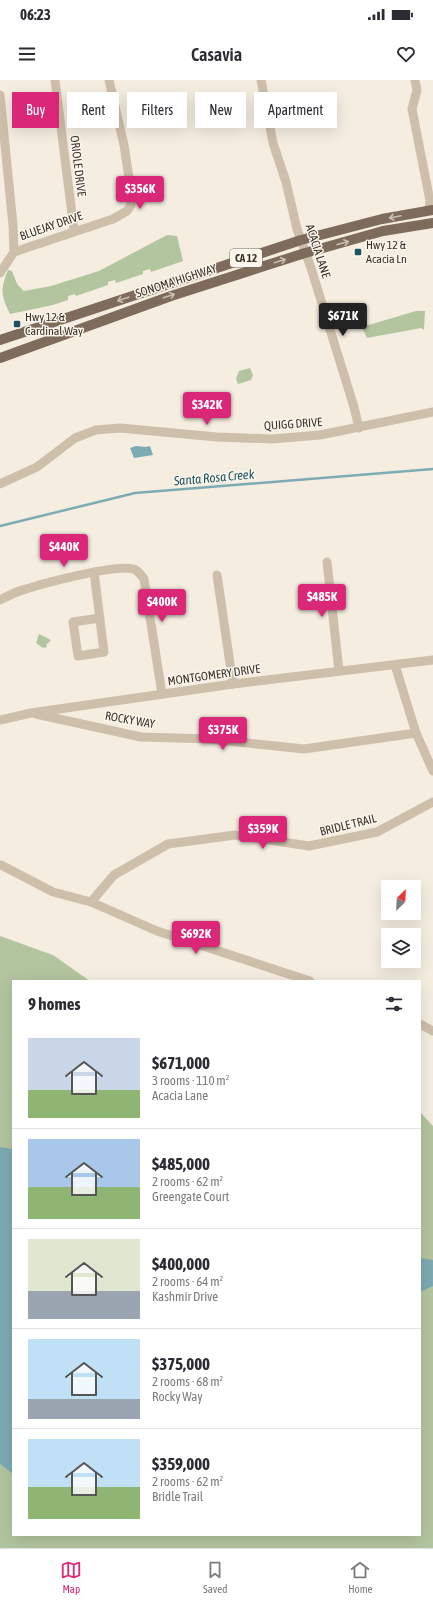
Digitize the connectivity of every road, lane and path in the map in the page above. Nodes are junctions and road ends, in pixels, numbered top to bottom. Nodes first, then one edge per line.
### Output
1 (55, 80) edge
2 (109, 80) edge
3 (261, 80) edge
4 (415, 80) edge
5 (0, 95) edge
6 (431, 210) edge
7 (433, 223) edge
8 (74, 230) junction
9 (301, 240) junction
10 (14, 252) junction
11 (305, 253) junction
12 (0, 273) edge
13 (0, 340) edge
14 (0, 357) edge
15 (433, 412) edge
16 (359, 428) junction
17 (0, 484) edge
18 (327, 562) dead end
19 (94, 572) junction
20 (217, 574) dead end
21 (0, 600) edge
22 (100, 618) junction
23 (433, 660) edge
24 (394, 665) junction
25 (339, 671) junction
26 (233, 684) junction
27 (162, 694) junction
28 (30, 713) junction
29 (0, 720) edge
30 (416, 733) junction
31 (429, 751) edge
32 (433, 771) edge
33 (433, 802) edge
34 (1, 865) dead end
35 (91, 902) junction
36 (307, 980) edge
37 (421, 1025) edge
38 (433, 1031) edge

1 - 8 street, ORIOLE DRIVE
2 - 8 street, BLUEJAY DRIVE
3 - 9 street, ACACIA LANE
4 - 6 street
5 - 10 street
6 -> 9 main road, SONOMA HIGHWAY / CA 12
11 -> 7 main road, SONOMA HIGHWAY / CA 12
8 - 10 street, BLUEJAY DRIVE
9 - 11 street, ACACIA LANE
9 -> 13 main road, SONOMA HIGHWAY / CA 12
10 - 12 street
14 -> 11 main road, SONOMA HIGHWAY / CA 12
11 - 16 street, ACACIA LANE
15 - 16 street, QUIGG DRIVE
16 - 17 street, QUIGG DRIVE
18 - 25 street
19 - 21 street
19 - 22 street
19 - 27 street
20 - 26 street
22 - 22 street
23 - 24 street, MONTGOMERY DRIVE
24 - 25 street, MONTGOMERY DRIVE
24 - 30 street
25 - 26 street, MONTGOMERY DRIVE
26 - 27 street, MONTGOMERY DRIVE
27 - 28 street, MONTGOMERY DRIVE
28 - 29 street, MONTGOMERY DRIVE
28 - 30 street, ROCKY WAY
30 - 31 street
31 - 32 street
33 - 35 street, BRIDLE TRAIL
34 - 35 street
35 - 36 street
37 - 38 street

